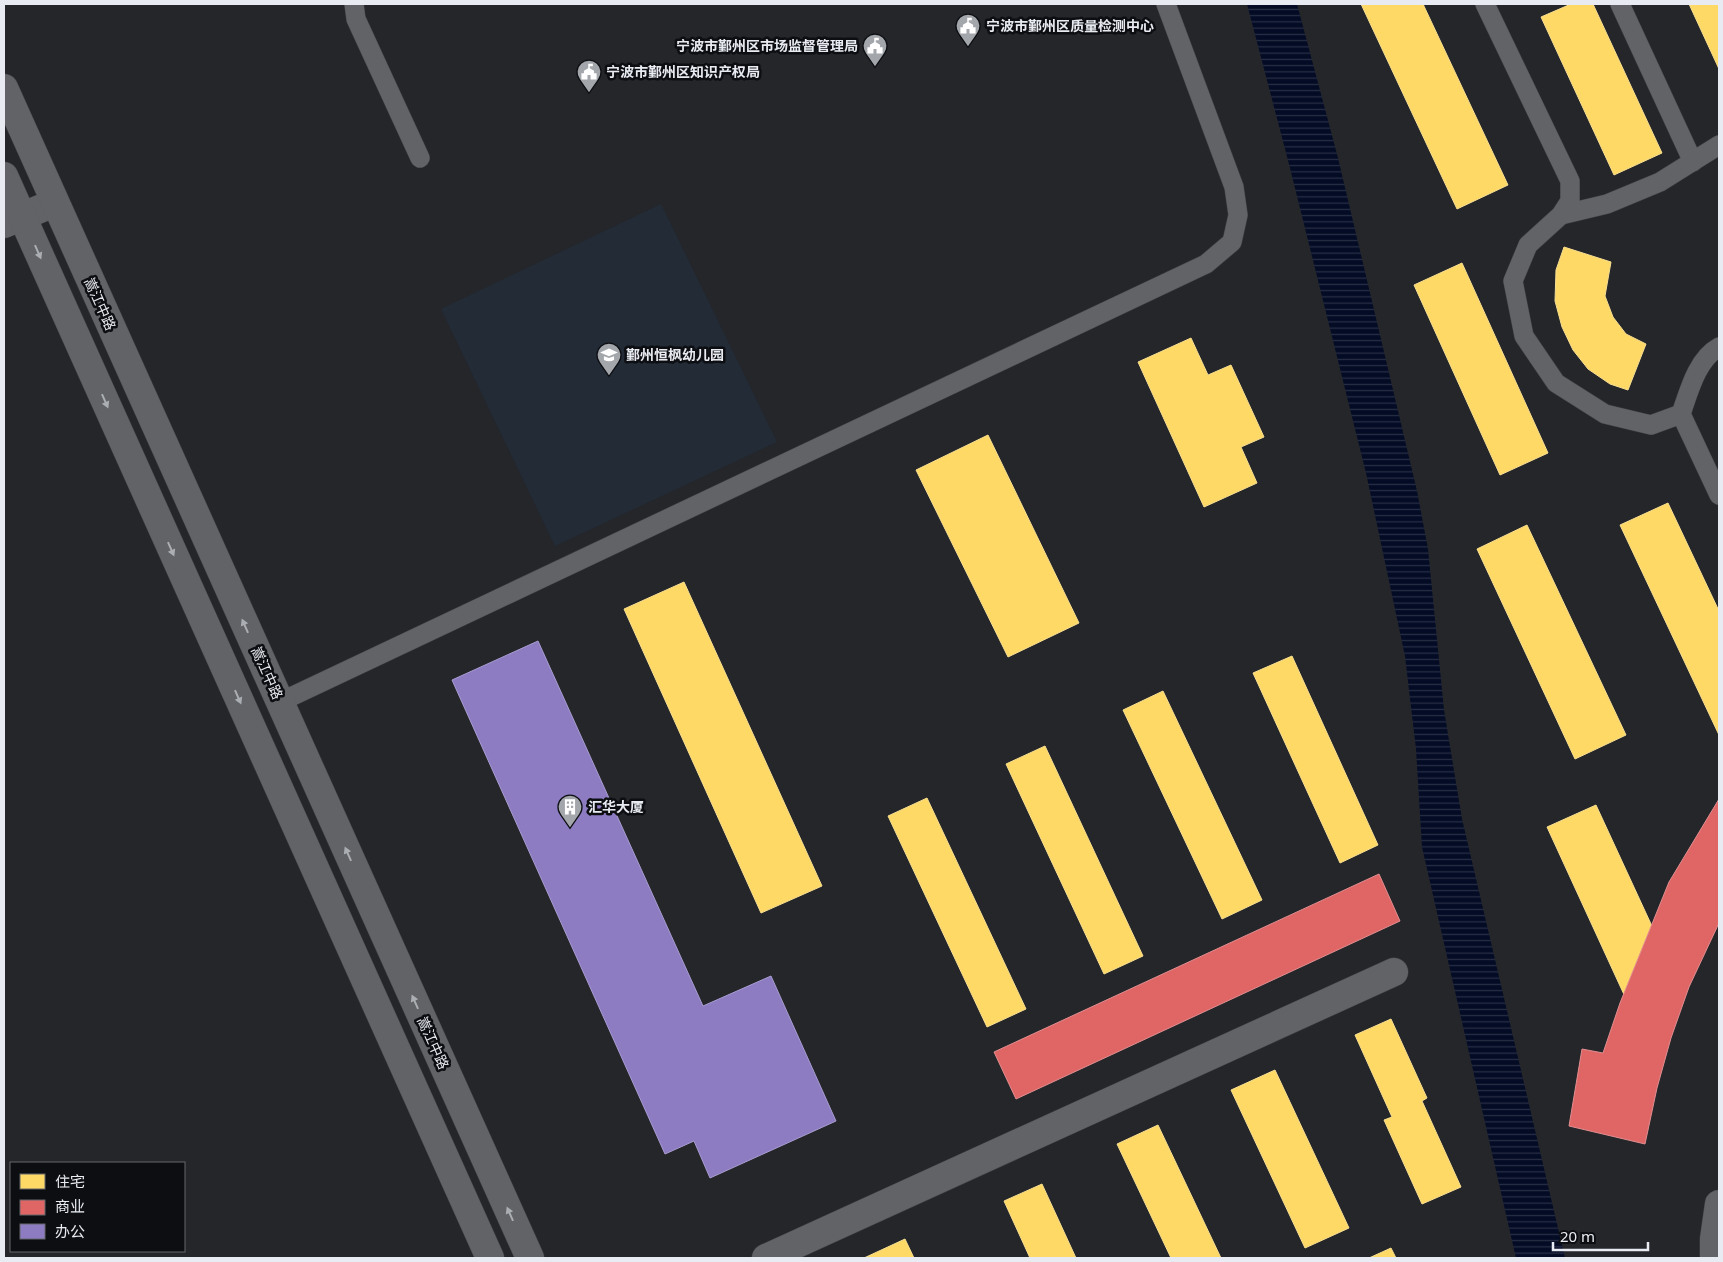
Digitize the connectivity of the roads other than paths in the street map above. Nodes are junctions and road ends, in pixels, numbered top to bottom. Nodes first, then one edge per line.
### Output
1 (354, 4) edge
2 (1166, 4) edge
3 (1485, 4) edge
4 (1620, 4) edge
5 (4, 88) edge
6 (1719, 145) edge
7 (420, 158) dead end
8 (1693, 162) junction
9 (4, 176) edge
10 (54, 202) junction
11 (1561, 215) junction
12 (13, 220) edge
13 (1719, 347) edge
14 (1681, 414) junction
15 (1719, 495) edge
16 (280, 702) junction
17 (1394, 972) dead end
18 (1719, 1204) edge
19 (490, 1258) edge
20 (530, 1258) edge
21 (766, 1258) edge
22 (1714, 1258) edge

1 - 7 lane
2 - 16 lane
3 - 11 lane
4 - 8 lane
5 - 10 main road, 嵩江中路
6 - 8 lane
8 - 11 lane
9 - 12 main road
10 - 12 main road
16 -> 10 main road, 嵩江中路
11 - 14 lane
12 -> 19 main road
13 - 14 lane
14 - 15 lane
20 -> 16 main road, 嵩江中路
17 - 21 main road
18 - 22 main road

